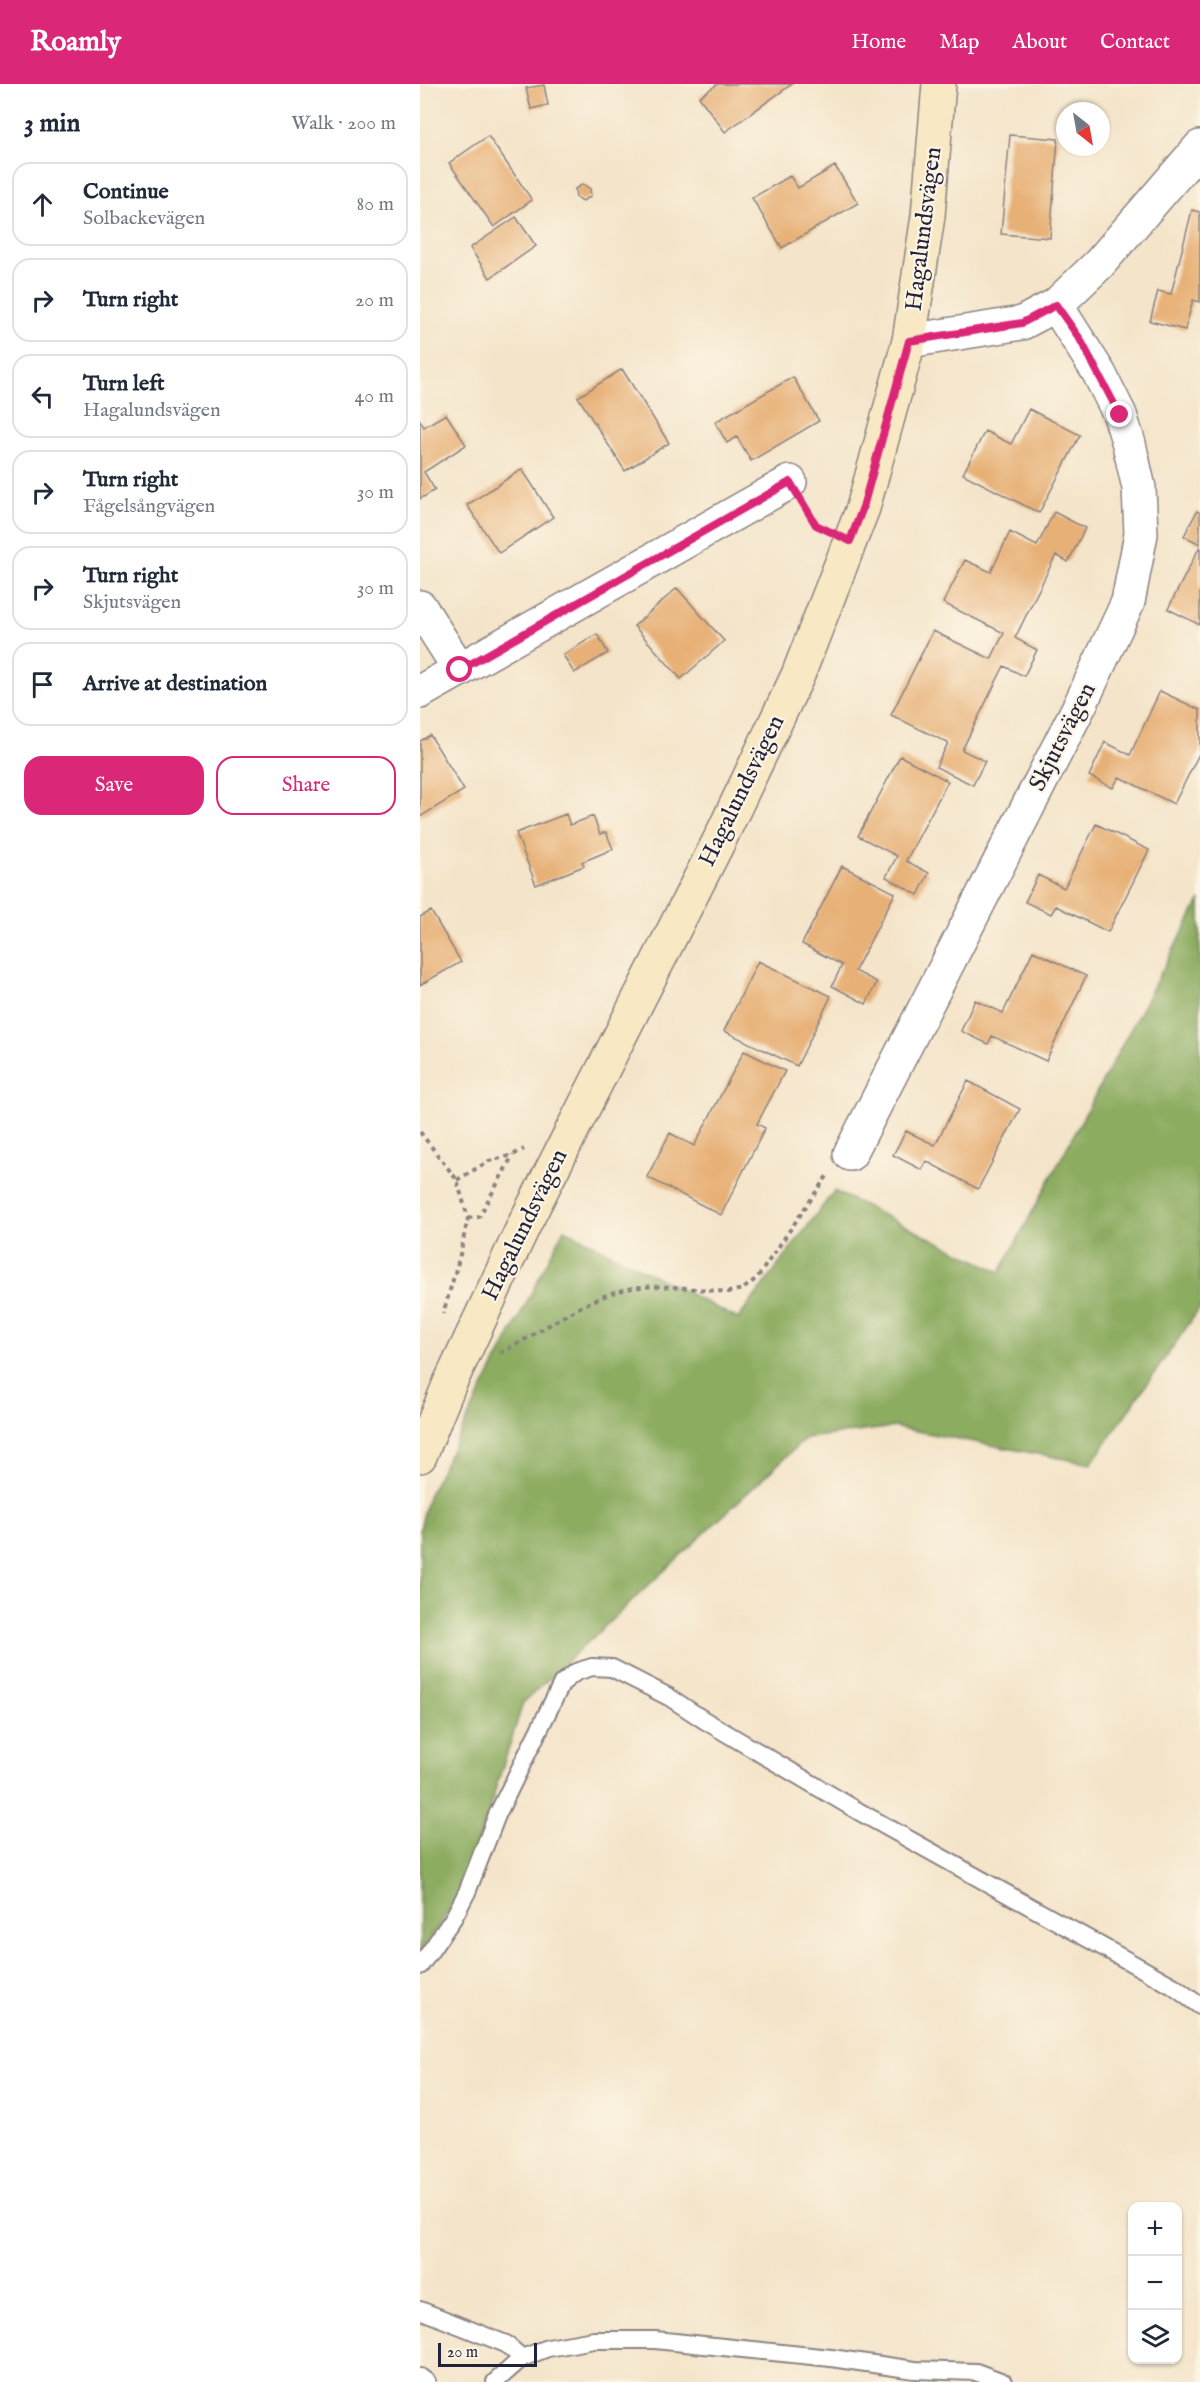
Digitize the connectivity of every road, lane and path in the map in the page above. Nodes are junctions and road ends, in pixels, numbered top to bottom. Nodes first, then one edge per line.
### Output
1 (939, 84) edge
2 (1200, 147) edge
3 (1056, 305) junction
4 (909, 341) junction
5 (790, 482) joint
6 (850, 541) junction
7 (420, 607) edge
8 (460, 670) junction
9 (420, 692) edge
10 (420, 1132) edge
11 (561, 1151) junction
12 (850, 1154) joint
13 (513, 1155) junction
14 (457, 1180) junction
15 (468, 1218) junction
16 (442, 1315) dead end
17 (498, 1355) dead end
18 (420, 1456) edge
19 (420, 1966) edge
20 (1200, 2006) edge
21 (420, 2310) edge
22 (522, 2358) junction
23 (420, 2377) edge
24 (427, 2382) edge
25 (495, 2382) edge
26 (1003, 2382) edge

1 - 4 street, Hagalundsvägen
2 - 3 street
3 - 4 street
3 - 12 street, Skjutsvägen
4 - 6 street, Hagalundsvägen
5 - 6 path
5 - 8 street
6 - 11 street, Hagalundsvägen
7 - 8 street
8 - 9 street
10 - 14 path
11 - 13 path
11 - 18 street, Hagalundsvägen
12 - 17 path
13 - 14 path
13 - 15 path
14 - 15 path
15 - 16 path
19 - 20 lane
21 - 22 lane
22 - 25 lane
22 - 26 lane
23 - 24 lane

